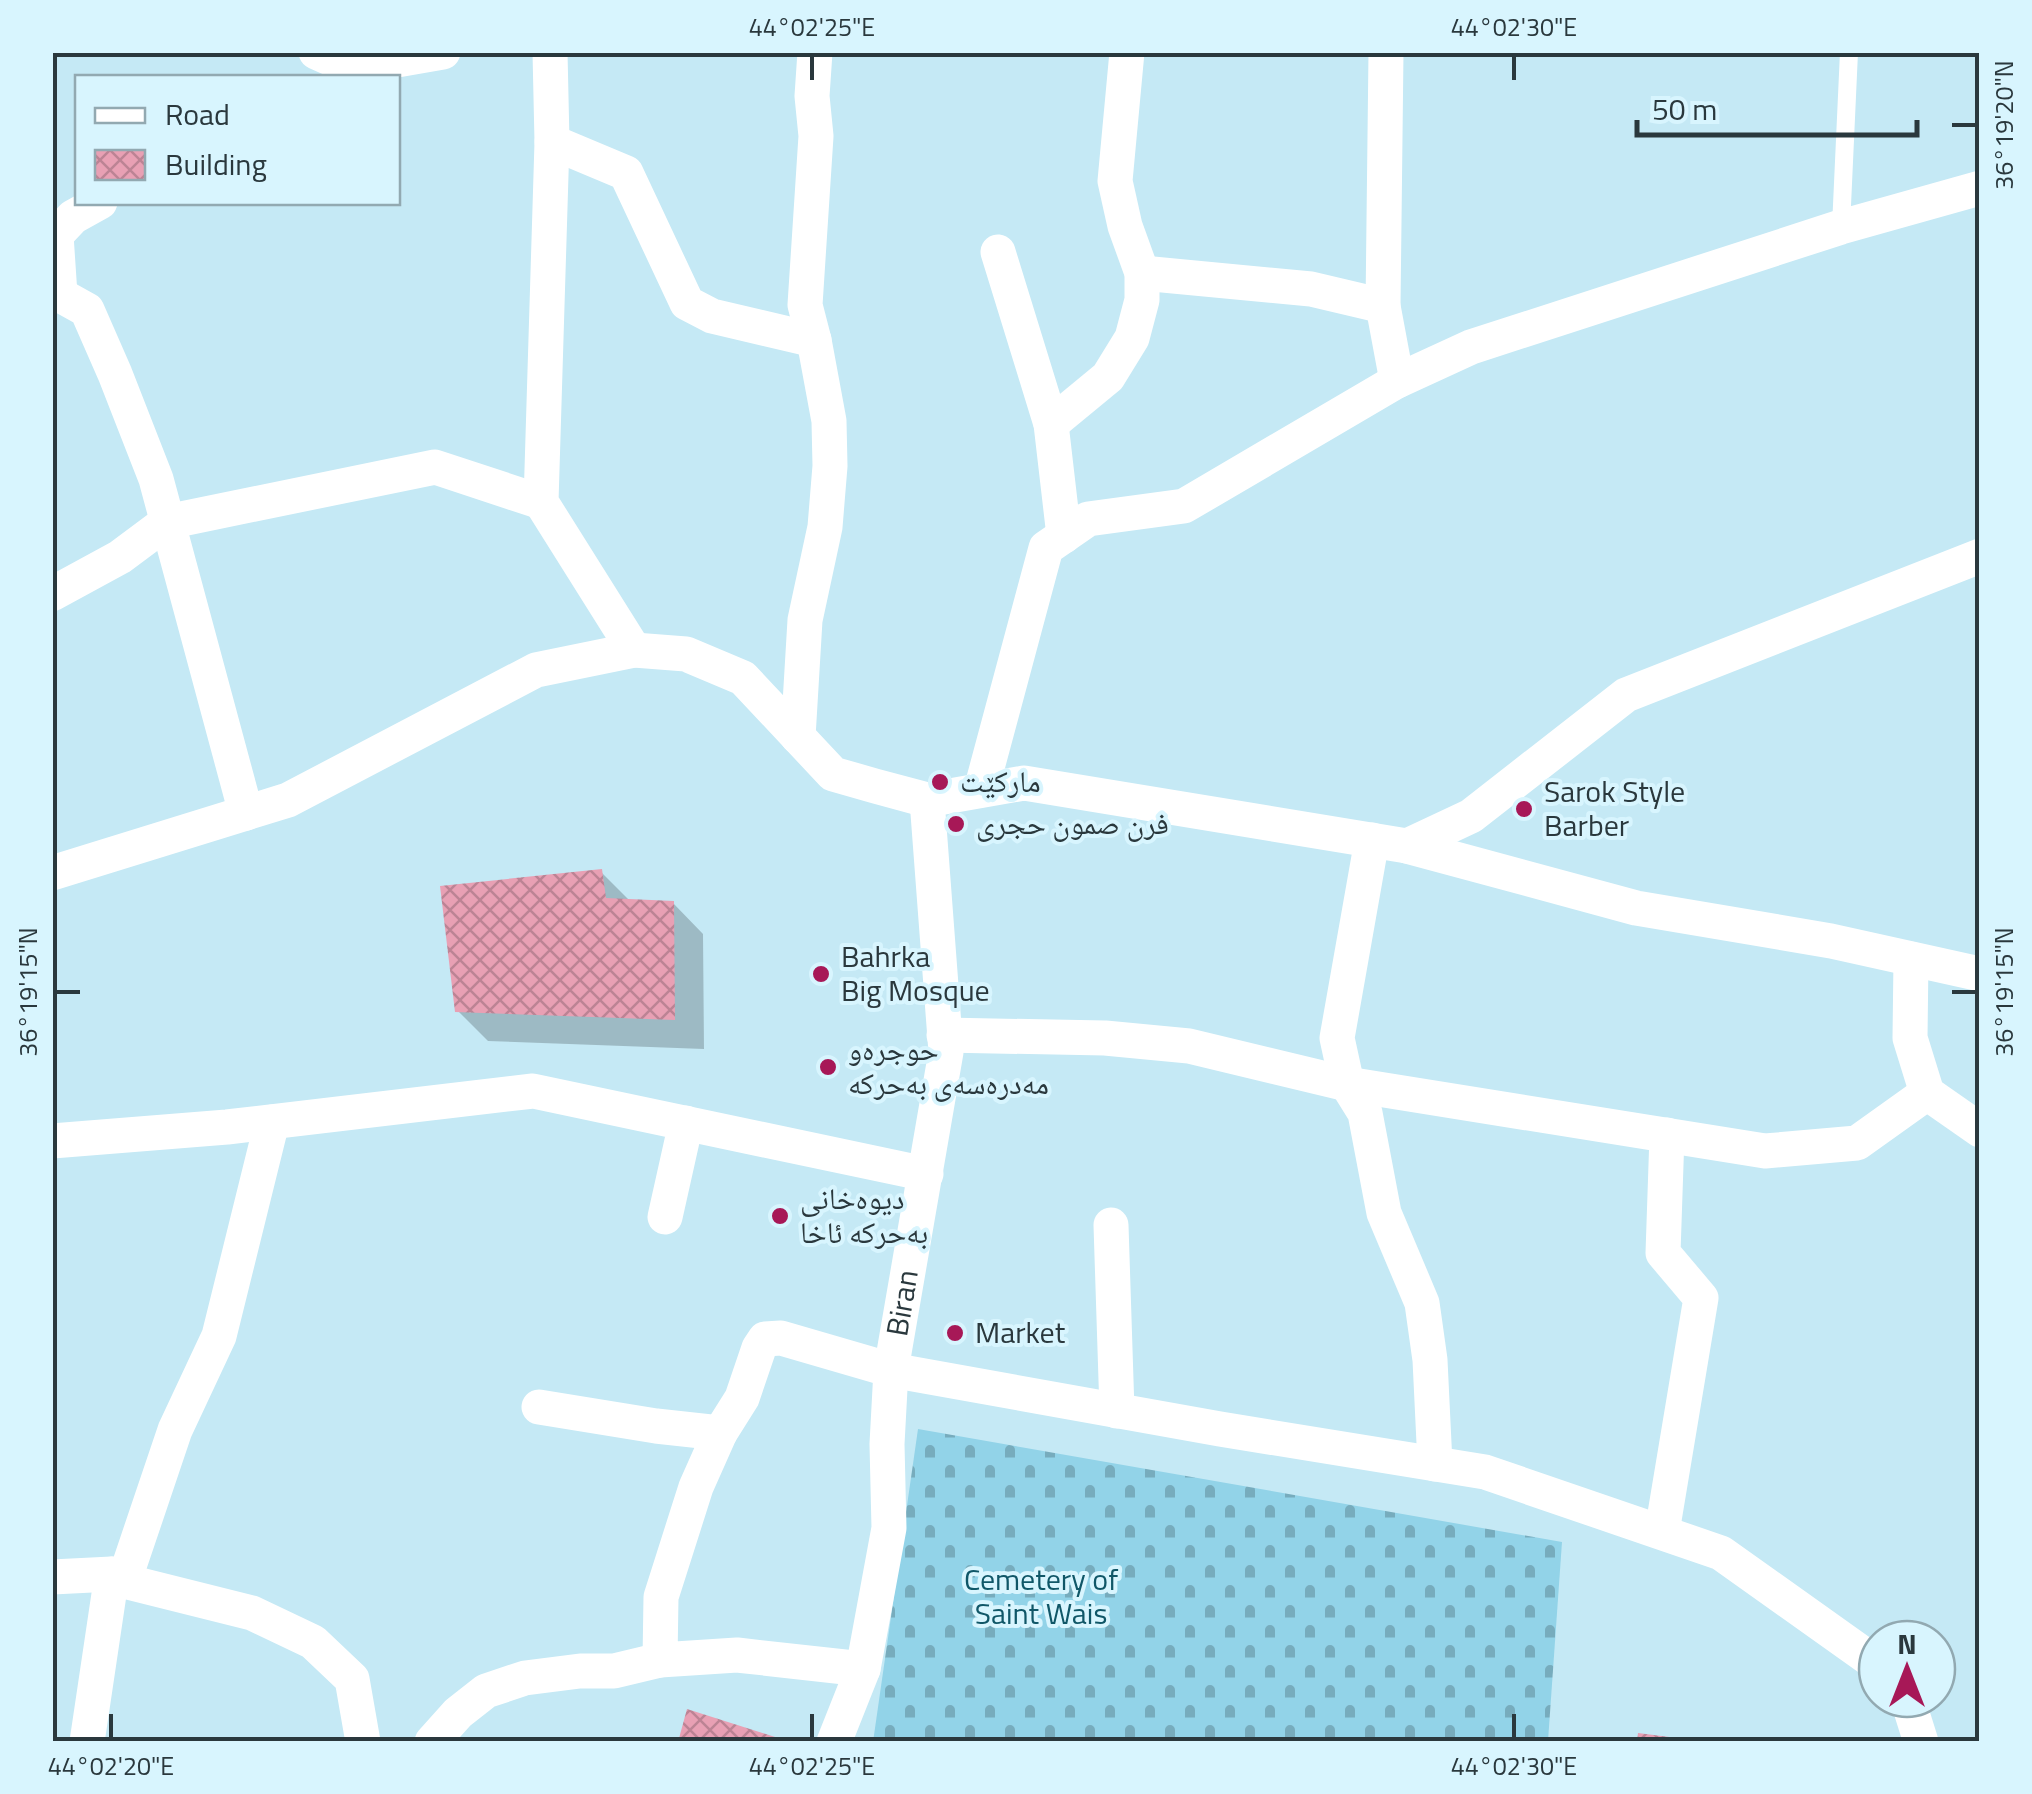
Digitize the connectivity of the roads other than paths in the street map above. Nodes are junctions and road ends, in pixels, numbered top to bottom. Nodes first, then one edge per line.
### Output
1 (443, 52) edge
2 (550, 52) edge
3 (816, 52) edge
4 (1127, 52) edge
5 (1386, 52) edge
6 (1849, 52) edge
7 (328, 65) edge
8 (552, 142) junction
9 (1980, 188) edge
10 (95, 205) edge
11 (1842, 227) junction
12 (998, 252) dead end
13 (1142, 273) junction
14 (56, 295) edge
15 (1384, 306) junction
16 (814, 340) junction
17 (1397, 381) junction
18 (1051, 424) junction
19 (541, 502) junction
20 (168, 522) junction
21 (1064, 536) junction
22 (1980, 556) edge
23 (52, 594) edge
24 (634, 650) junction
25 (798, 737) junction
26 (981, 790) junction
27 (928, 800) junction
28 (246, 813) junction
29 (1372, 840) junction
30 (1407, 846) junction
31 (52, 873) edge
32 (1911, 959) junction
33 (1980, 974) edge
34 (944, 1035) junction
35 (1346, 1084) junction
36 (1927, 1093) junction
37 (272, 1122) junction
38 (686, 1123) junction
39 (1980, 1130) edge
40 (1667, 1135) junction
41 (52, 1140) edge
42 (926, 1174) junction
43 (665, 1217) dead end
44 (1111, 1225) dead end
45 (891, 1370) junction
46 (538, 1407) dead end
47 (1117, 1410) junction
48 (720, 1433) junction
49 (1435, 1464) junction
50 (1662, 1532) junction
51 (52, 1577) edge
52 (118, 1578) junction
53 (1857, 1650) edge
54 (660, 1660) junction
55 (863, 1669) junction
56 (88, 1742) edge
57 (363, 1742) edge
58 (432, 1742) edge
59 (834, 1742) edge

1 - 7 street
2 - 8 street
3 - 16 street
4 - 13 street
5 - 15 street
6 - 11 lane
8 - 16 street
8 - 19 street
9 - 11 street
10 - 14 street
11 - 17 street
12 - 18 street
13 - 15 street
13 - 18 street
14 - 20 street
15 - 17 street
16 - 25 street
17 - 21 street
18 - 21 street
19 - 20 street
19 - 24 street
20 - 23 street
20 - 28 street
21 - 26 street
22 - 30 street
24 - 25 street
24 - 28 street
25 - 27 street
26 - 27 street
26 - 29 street
27 - 34 street, Biran
28 - 31 street
29 - 30 street
29 - 35 street
30 - 32 street
32 - 33 street
32 - 36 street
34 - 35 street
34 - 42 street, Biran
35 - 40 street
35 - 49 street
36 - 39 street
36 - 40 street
37 - 38 street
37 - 41 street
37 - 52 street
38 - 42 street
38 - 43 street
40 - 50 street
42 - 45 street, Biran
44 - 47 street
45 - 47 street
45 - 48 street
45 - 55 street, Biran
46 - 48 street
47 - 49 street
48 - 54 street
49 - 50 street
50 - 53 street
51 - 52 street
52 - 56 street
52 - 57 street
54 - 55 street
54 - 58 street
55 - 59 street, Biran

